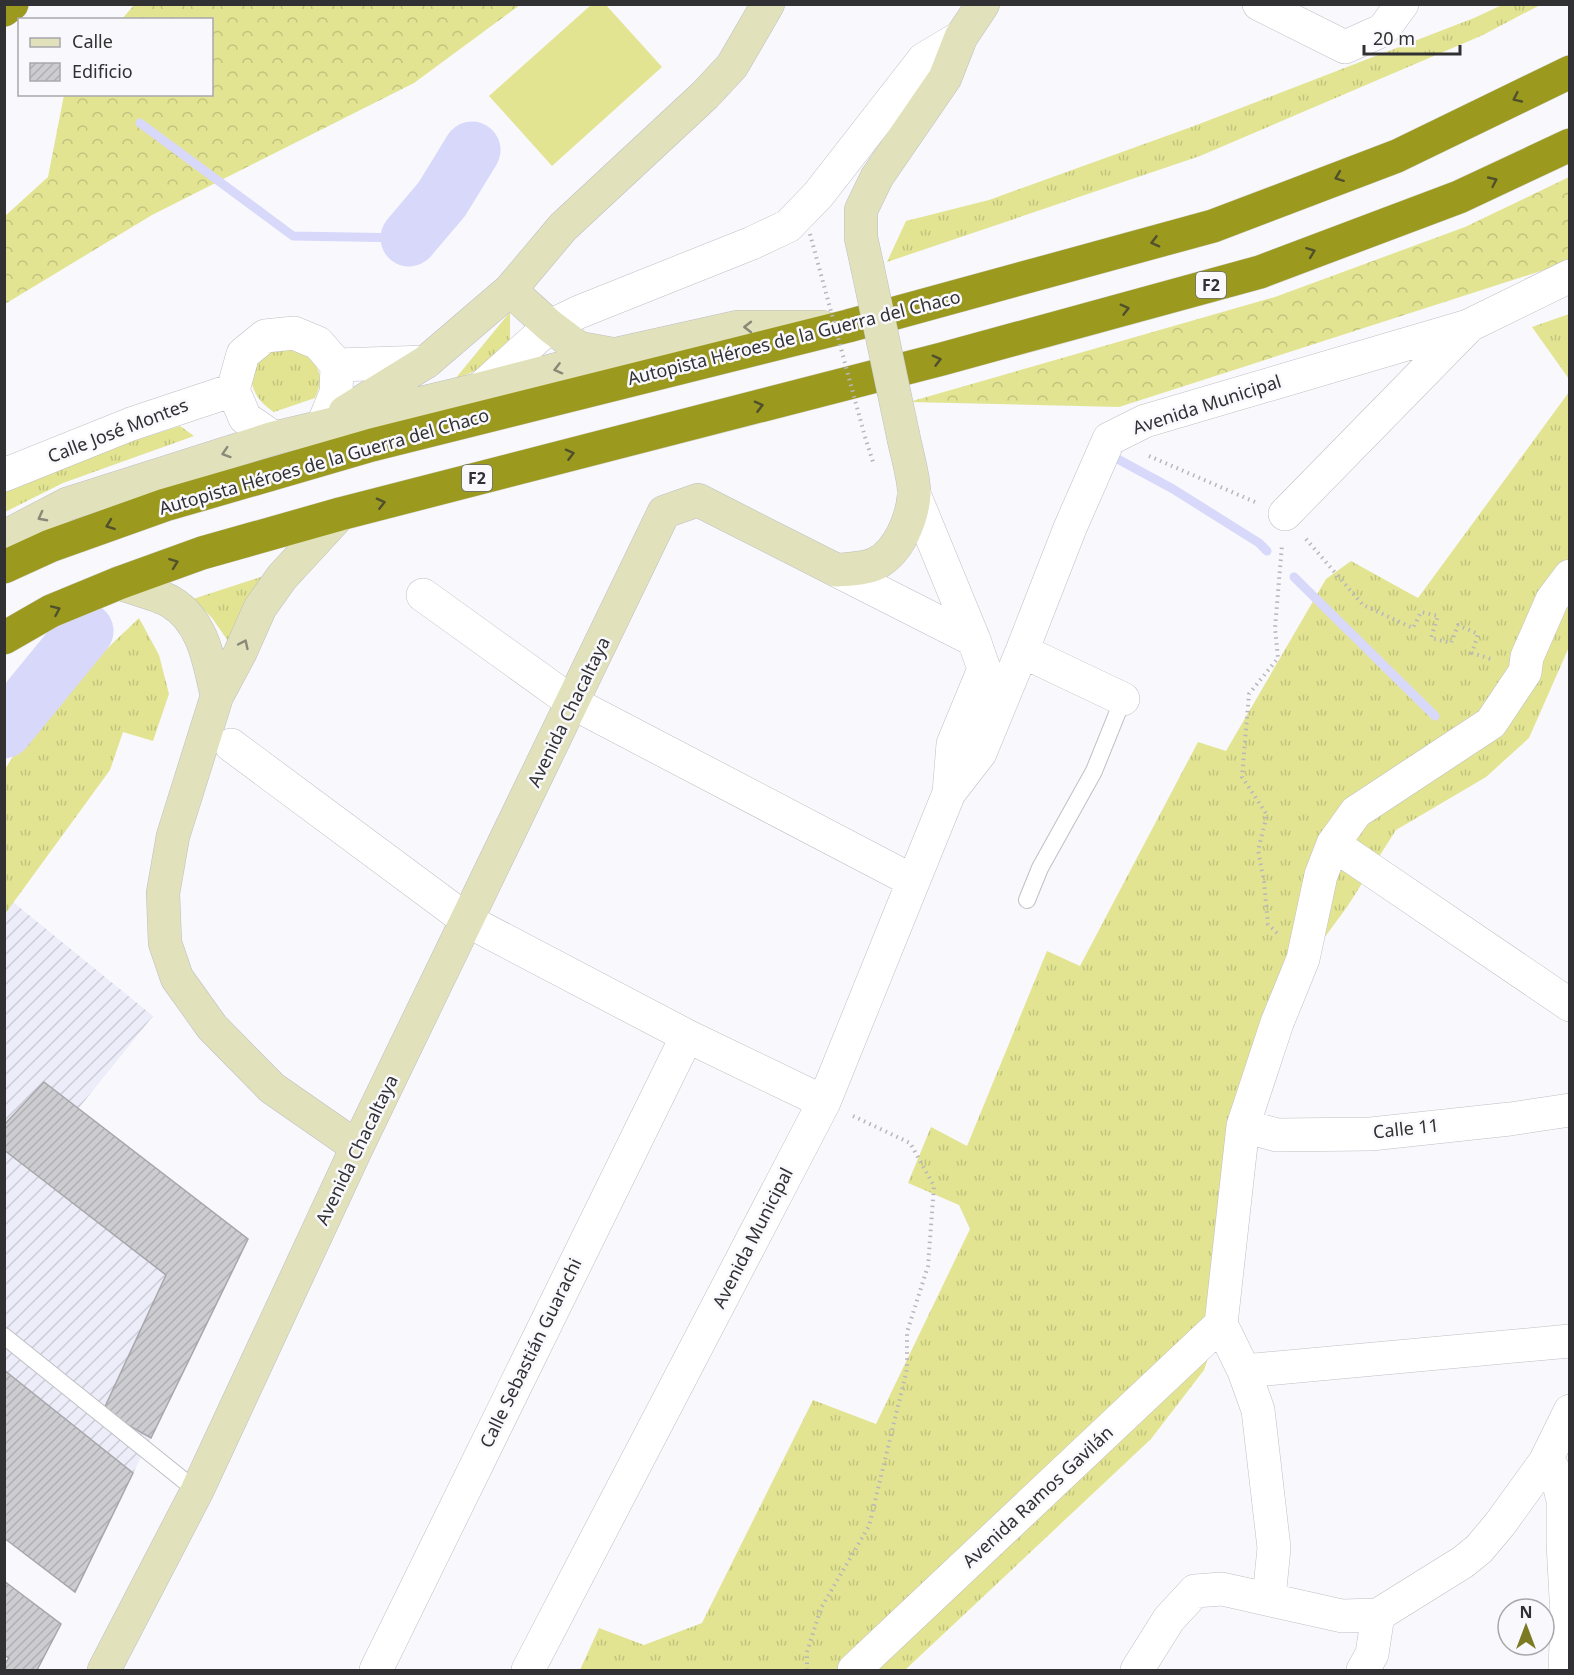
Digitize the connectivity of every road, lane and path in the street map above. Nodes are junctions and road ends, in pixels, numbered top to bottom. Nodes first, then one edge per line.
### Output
1 (12, 4) edge
2 (768, 4) edge
3 (984, 4) edge
4 (1259, 4) edge
5 (1402, 4) edge
6 (4, 10) edge
7 (961, 37) junction
8 (1569, 72) edge
9 (1569, 145) edge
10 (810, 234) dead end
11 (1569, 276) edge
12 (510, 290) junction
13 (550, 326) junction
14 (848, 326) junction
15 (1468, 326) junction
16 (616, 354) junction
17 (426, 362) junction
18 (337, 366) junction
19 (480, 389) junction
20 (233, 390) junction
21 (322, 427) junction
22 (864, 437) dead end
23 (274, 438) junction
24 (1109, 439) junction
25 (4, 475) edge
26 (914, 494) junction
27 (340, 514) junction
28 (1285, 514) junction
29 (4, 537) edge
30 (4, 567) edge
31 (836, 570) junction
32 (1569, 576) edge
33 (119, 583) junction
34 (423, 595) dead end
35 (4, 638) edge
36 (975, 640) junction
37 (1022, 651) junction
38 (1525, 672) junction
39 (217, 696) junction
40 (1123, 699) joint
41 (573, 703) junction
42 (231, 745) dead end
43 (949, 793) junction
44 (1333, 843) junction
45 (913, 881) junction
46 (1028, 900) dead end
47 (468, 921) junction
48 (1303, 959) junction
49 (1569, 1005) edge
50 (687, 1036) junction
51 (824, 1102) junction
52 (1569, 1110) edge
53 (1243, 1126) junction
54 (357, 1148) junction
55 (1221, 1324) junction
56 (4, 1336) edge
57 (1569, 1341) edge
58 (1244, 1371) junction
59 (1569, 1411) edge
60 (1545, 1462) junction
61 (196, 1491) junction
62 (1269, 1598) junction
63 (1378, 1616) junction
64 (104, 1671) edge
65 (376, 1671) edge
66 (528, 1671) edge
67 (807, 1671) edge
68 (854, 1671) edge
69 (1137, 1671) edge
70 (1363, 1671) edge
71 (1565, 1671) edge

1 - 6 highway
2 - 12 street
3 - 7 street
4 - 5 street
7 - 13 street
7 - 26 street, bridge
8 -> 14 highway, Autopista Héroes de la Guerra del Chaco
27 -> 9 highway, F2
10 - 22 path, bridge
11 - 15 street, Avenida Municipal
12 - 13 street
12 - 17 street
13 - 16 street
13 - 19 street
14 -> 16 street
14 -> 30 highway, Autopista Héroes de la Guerra del Chaco
15 - 24 street, Avenida Municipal
15 - 28 street
16 -> 19 street
17 - 18 street
17 - 21 street
18 - 20 street
18 - 21 street
19 - 21 street
20 - 23 street
20 - 25 street, Calle José Montes
21 - 23 street
23 -> 29 street
24 - 28 path
24 - 37 street, Avenida Municipal
26 - 31 street
26 - 36 street, Avenida Municipal
33 -> 27 highway, F2
39 -> 27 street
28 - 38 path
28 - 48 path
31 - 36 street
31 - 41 street, Avenida Chacaltaya
32 - 38 street
35 -> 33 highway, F2
33 - 39 street
34 - 41 street
36 - 43 street, Avenida Municipal
37 - 40 street
37 - 43 street, Avenida Municipal
38 - 44 street
39 - 54 street
40 - 46 lane
41 - 45 street
41 - 47 street, Avenida Chacaltaya
42 - 47 street
43 - 45 street, Avenida Municipal
44 - 48 street
44 - 49 street
45 - 51 street, Avenida Municipal
47 - 50 street
47 - 54 street, Avenida Chacaltaya
48 - 53 street
50 - 51 street
50 - 65 street, Calle Sebastián Guarachi
51 - 66 street, Avenida Municipal
51 - 67 path
52 - 53 street, Calle 11
53 - 55 street
54 - 61 street, Avenida Chacaltaya
55 - 58 street
55 - 68 street, Avenida Ramos Gavilán
56 - 61 lane
57 - 58 street
58 - 62 street
59 - 60 street
60 - 63 street
60 - 71 street
61 - 64 street, Avenida Chacaltaya
62 - 63 street
62 - 69 street
63 - 70 street

